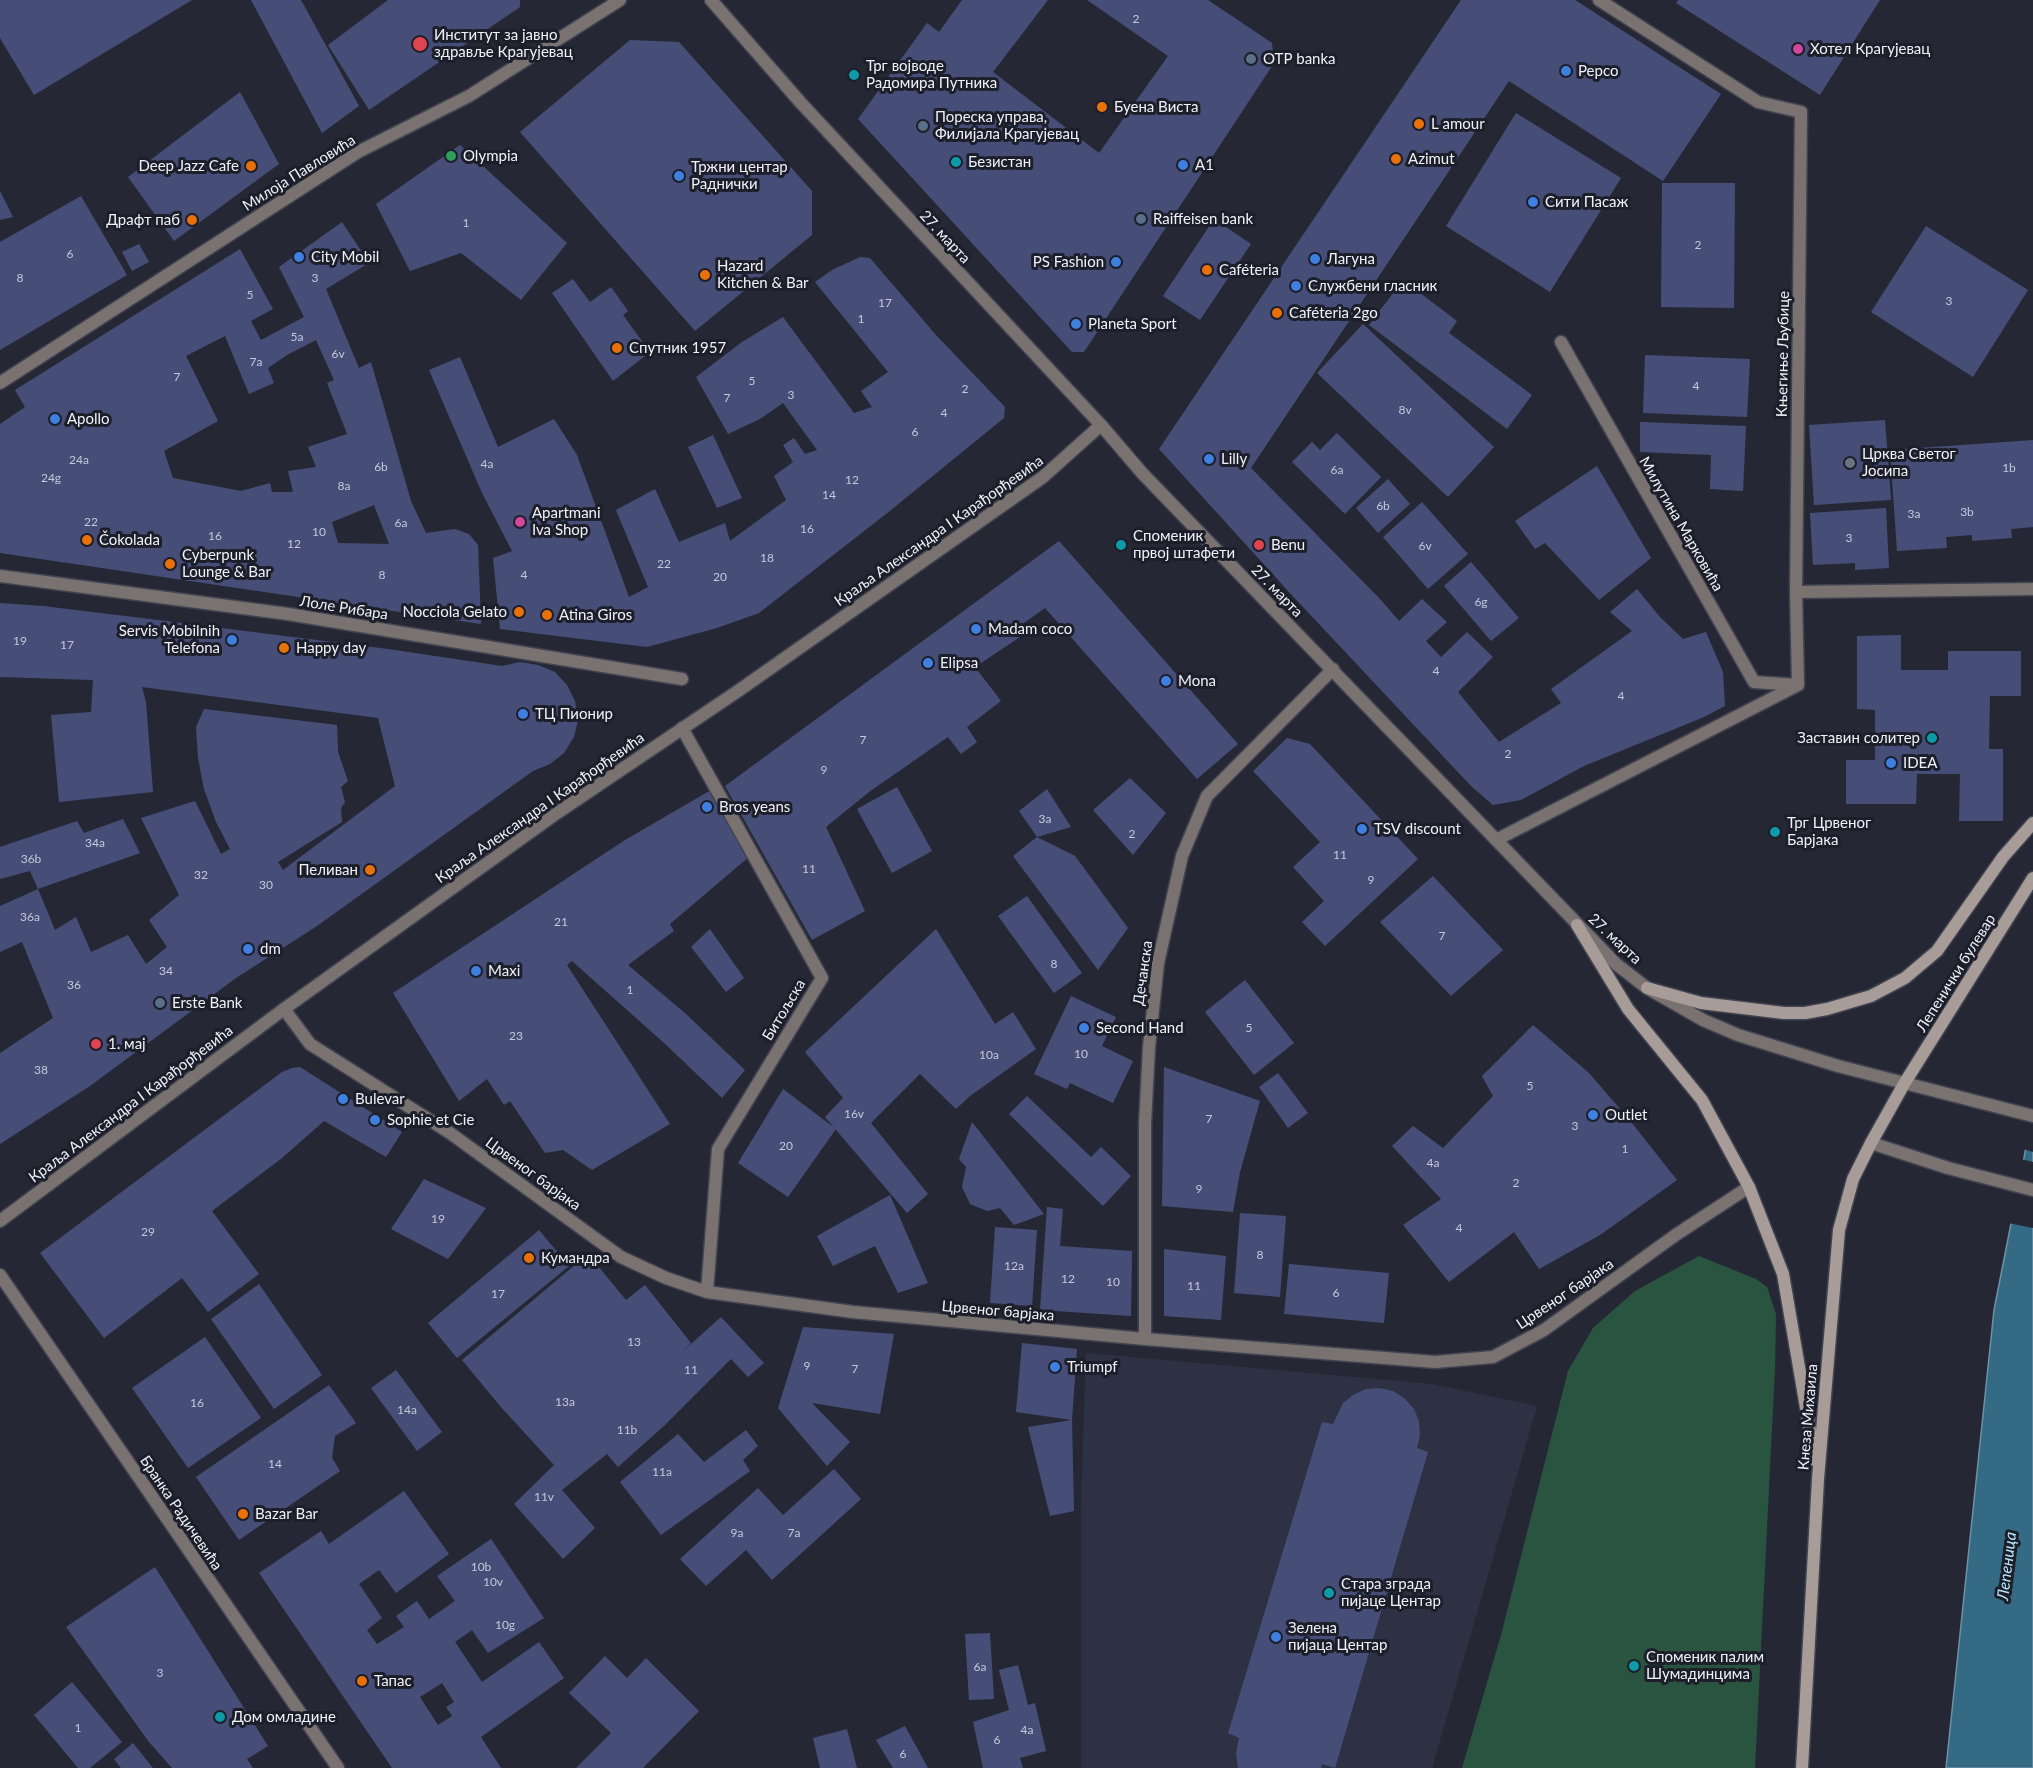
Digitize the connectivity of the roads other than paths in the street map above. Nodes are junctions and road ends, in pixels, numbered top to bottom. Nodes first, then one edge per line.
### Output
1 (620, 0) edge
2 (711, 0) edge
3 (1599, 0) edge
4 (1561, 342) dead end
5 (0, 383) edge
6 (1101, 425) junction
7 (0, 576) edge
8 (2033, 589) edge
9 (1796, 592) junction
10 (1333, 669) junction
11 (682, 679) dead end
12 (1798, 685) junction
13 (682, 729) junction
14 (2033, 823) edge
15 (1496, 840) junction
16 (2033, 878) edge
17 (1578, 925) junction
18 (1647, 988) junction
19 (284, 1009) junction
20 (1904, 1084) junction
21 (2033, 1116) edge
22 (1870, 1143) junction
23 (1749, 1187) junction
24 (2033, 1190) edge
25 (0, 1221) edge
26 (0, 1275) edge
27 (707, 1292) junction
28 (1145, 1339) junction
29 (1818, 1479) junction
30 (338, 1768) edge
31 (1802, 1768) edge

1 - 5 street, Милоја Павловића
2 - 6 street, 27. марта
3 - 9 street, Књегиње Љубице
4 - 12 street, Милутина Марковића
6 - 10 street, 27. марта
6 - 13 street, Краља Александра I Карађорђевића
7 - 11 street, Лоле Рибара
8 - 9 street
9 - 12 street
10 - 15 street, 27. марта
10 - 28 street, Дечанска
12 - 15 street
13 - 19 street, Краља Александра I Карађорђевића
13 - 27 street, Битољска
14 - 18 main road
15 - 17 street, 27. марта
16 - 20 main road, Лепенички булевар
17 - 18 street, 27. марта
17 - 23 main road
18 - 20 street, 27. марта
19 - 25 street, Краља Александра I Карађорђевића
19 - 27 street, Црвеног барјака
20 - 21 street, 27. марта
20 - 22 main road, Кнеза Михаила
22 - 24 street
22 - 29 main road, Кнеза Михаила
23 - 28 street, Црвеног барјака
23 - 29 main road
26 - 30 street, Бранка Радичевића
27 - 28 street, Црвеног барјака
29 - 31 main road, Кнеза Михаила

